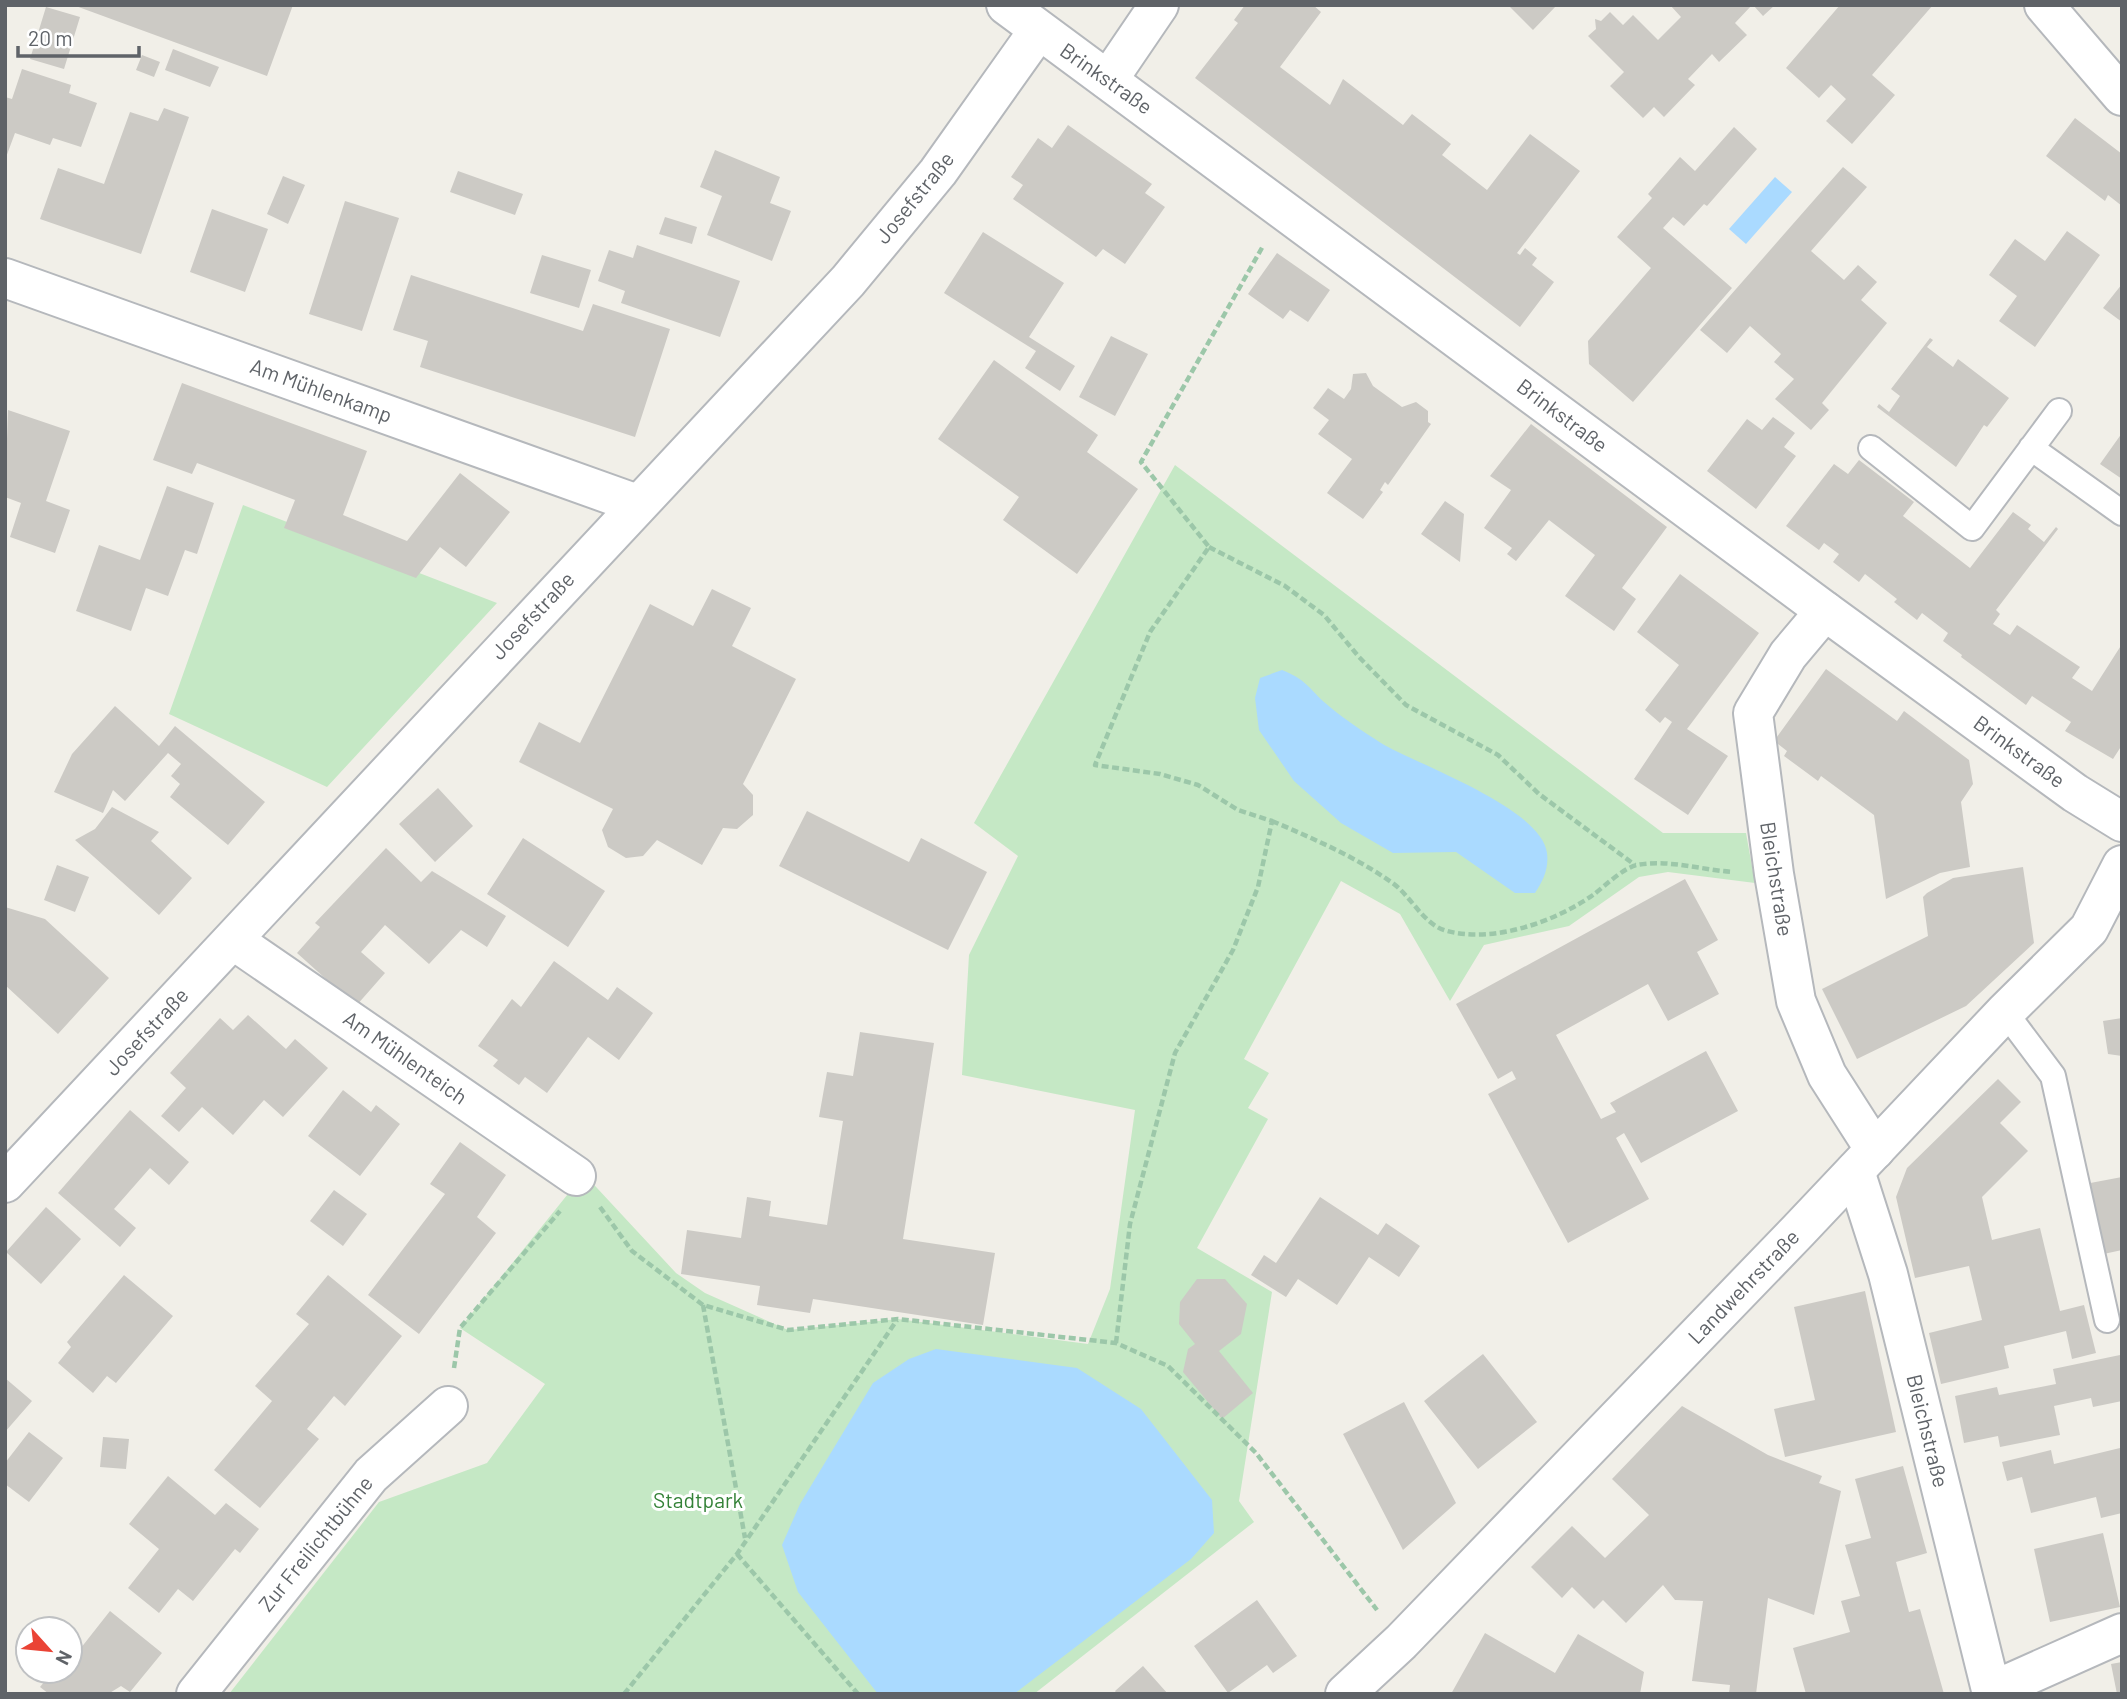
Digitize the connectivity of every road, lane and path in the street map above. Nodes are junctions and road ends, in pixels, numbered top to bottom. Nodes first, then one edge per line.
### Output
1 (1006, 5) edge
2 (1159, 5) edge
3 (2044, 5) edge
4 (1038, 31) junction
5 (1108, 80) junction
6 (2122, 96) edge
7 (1284, 208) junction
8 (5, 278) edge
9 (2059, 411) dead end
10 (1871, 448) dead end
11 (2031, 448) junction
12 (637, 504) junction
13 (2122, 513) edge
14 (1209, 547) junction
15 (1825, 611) junction
16 (1272, 821) junction
17 (2122, 822) edge
18 (1635, 865) junction
19 (2122, 865) edge
20 (1774, 874) junction
21 (233, 940) junction
22 (2005, 1012) junction
23 (1865, 1160) junction
24 (580, 1180) junction
25 (5, 1183) edge
26 (703, 1305) junction
27 (898, 1319) junction
28 (2107, 1320) dead end
29 (1116, 1343) junction
30 (448, 1406) joint
31 (745, 1539) junction
32 (737, 1554) junction
33 (2122, 1633) edge
34 (1401, 1642) junction
35 (625, 1692) edge
36 (1992, 1692) edge
37 (196, 1694) edge
38 (616, 1694) edge
39 (858, 1694) edge
40 (1345, 1694) edge

1 - 4 street, Brinkstraße
2 - 5 street
3 - 6 street
4 - 5 street, Brinkstraße
4 - 12 street, Josefstraße
5 - 7 street, Brinkstraße
7 - 14 path
7 - 15 street, Brinkstraße
8 - 12 street, Am Mühlenkamp
9 - 11 lane
10 - 11 lane
11 - 13 lane
12 - 21 street, Josefstraße
14 - 16 path
14 - 18 path
15 - 17 street, Brinkstraße
15 - 20 street, Bleichstraße
16 - 18 path
16 - 29 path
18 - 20 path
19 - 22 street, Landwehrstraße
20 - 23 street, Bleichstraße
21 - 24 street, Am Mühlenteich
21 - 25 street, Josefstraße
22 - 23 street, Landwehrstraße
22 - 28 lane
23 - 34 street, Landwehrstraße
23 - 36 street, Bleichstraße
24 - 26 path
24 - 30 path
26 - 27 path
26 - 31 path
27 - 29 path
27 - 31 path
29 - 34 path
30 - 37 street, Zur Freilichtbühne
31 - 32 path
32 - 35 path
32 - 39 path
33 - 36 street
34 - 40 street, Landwehrstraße
35 - 38 path

